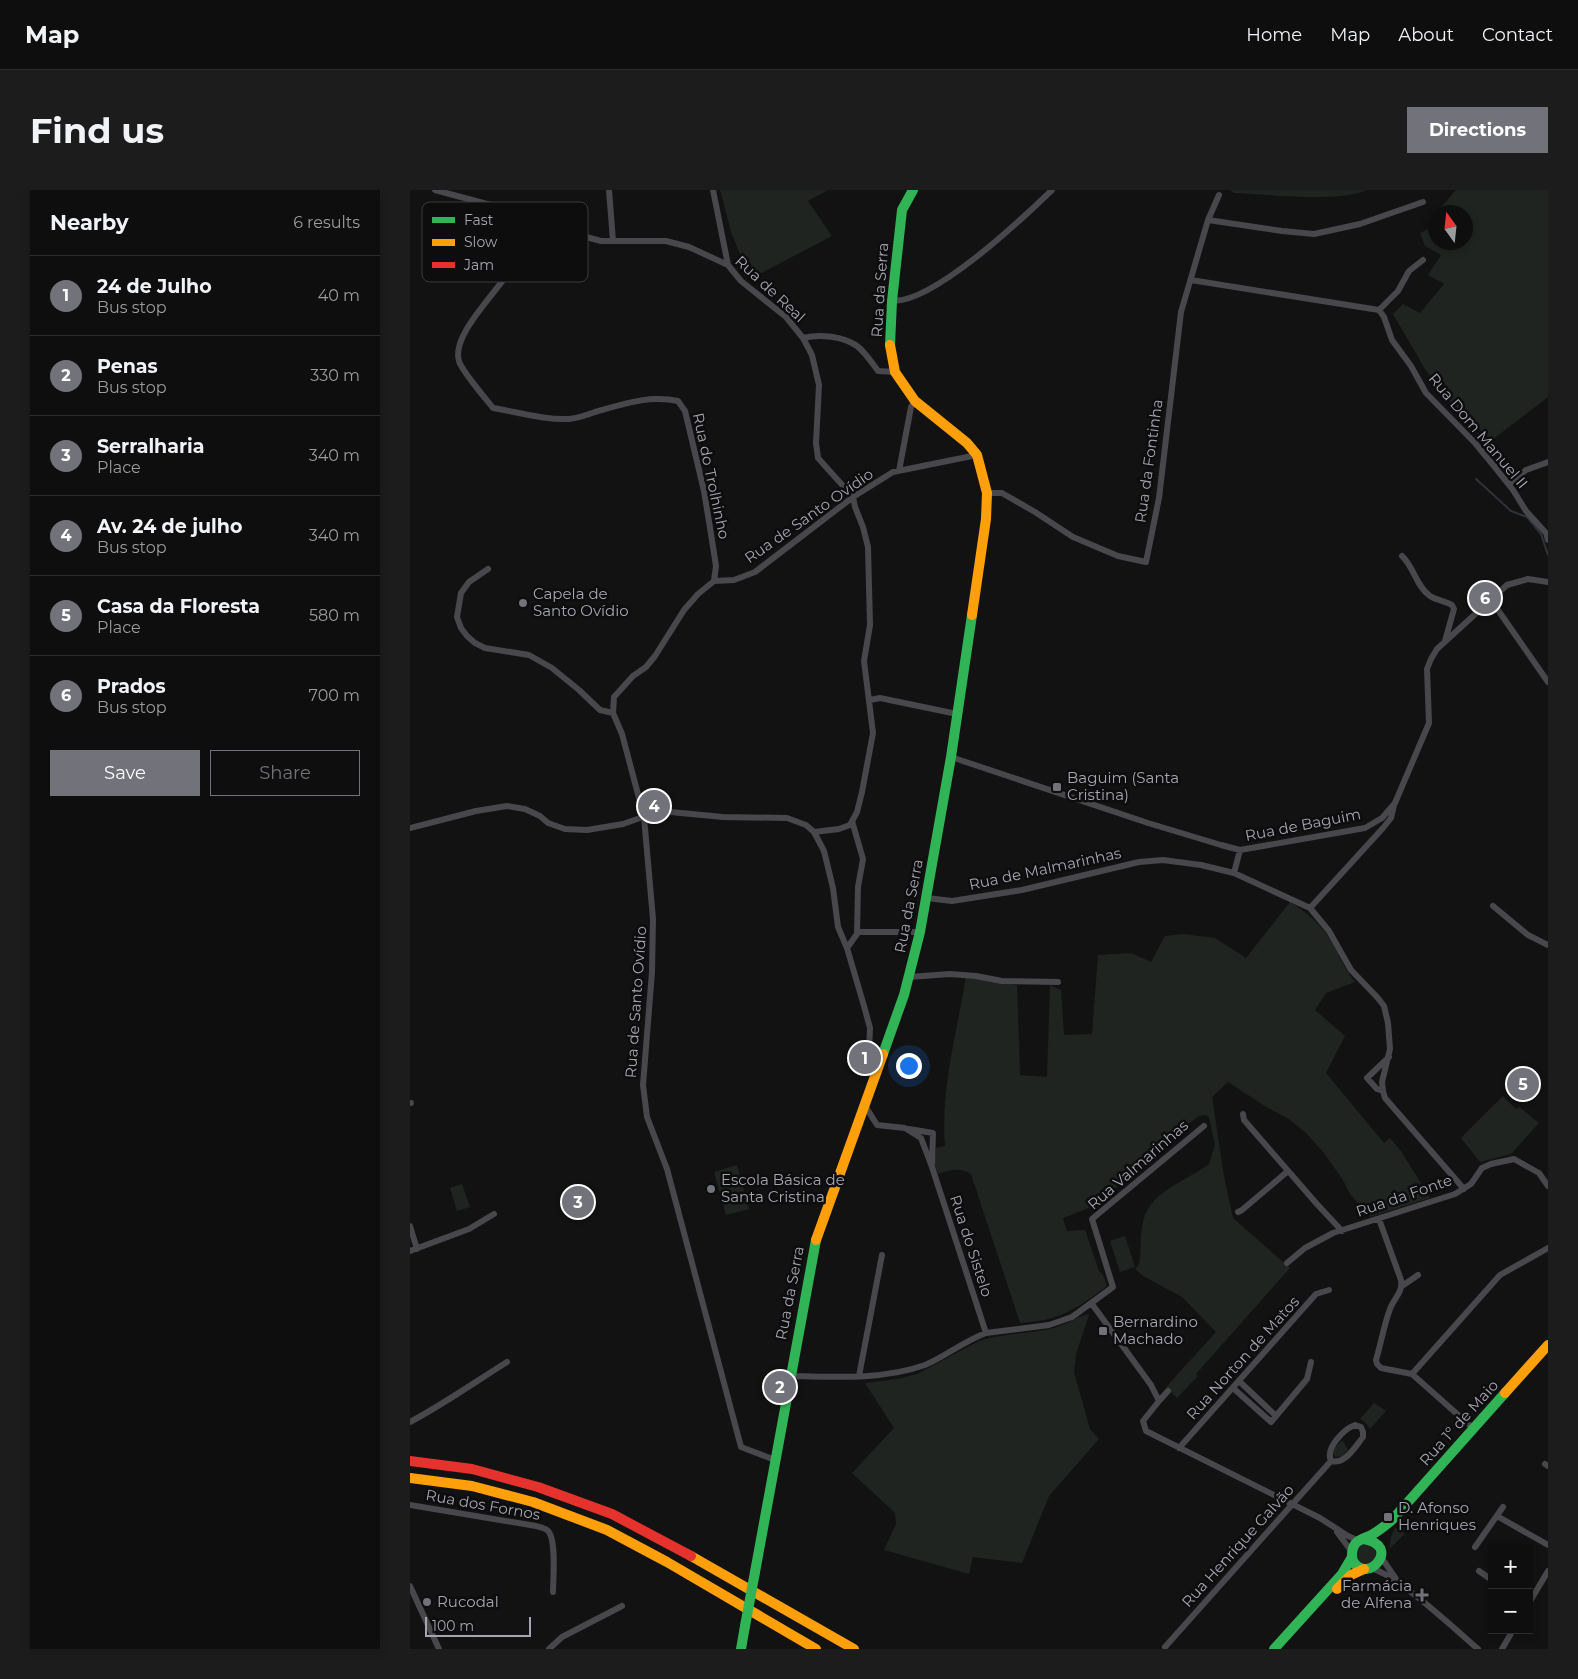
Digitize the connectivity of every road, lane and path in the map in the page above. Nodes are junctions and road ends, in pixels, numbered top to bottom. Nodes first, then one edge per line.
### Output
1 (435, 190) edge
2 (609, 190) edge
3 (713, 190) edge
4 (913, 190) edge
5 (1052, 190) edge
6 (1219, 195) dead end
7 (479, 202) edge
8 (1423, 202) dead end
9 (1208, 220) junction
10 (588, 237) edge
11 (613, 241) junction
12 (1423, 260) dead end
13 (728, 265) junction
14 (1191, 280) junction
15 (503, 282) edge
16 (892, 301) junction
17 (1380, 310) junction
18 (804, 338) junction
19 (895, 372) junction
20 (915, 401) junction
21 (976, 455) junction
22 (1548, 462) edge
23 (899, 471) junction
24 (1509, 484) junction
25 (987, 494) junction
26 (853, 497) junction
27 (1548, 540) edge
28 (1402, 556) dead end
29 (488, 569) dead end
30 (714, 581) junction
31 (1548, 582) edge
32 (1491, 600) junction
33 (1444, 642) junction
34 (1548, 682) edge
35 (870, 700) junction
36 (612, 713) junction
37 (957, 714) junction
38 (951, 757) junction
39 (1395, 802) junction
40 (644, 817) junction
41 (852, 821) junction
42 (410, 828) edge
43 (814, 832) junction
44 (1240, 850) junction
45 (1234, 873) junction
46 (927, 898) junction
47 (1493, 906) dead end
48 (1310, 908) junction
49 (857, 932) junction
50 (920, 932) junction
51 (1548, 944) edge
52 (847, 948) junction
53 (909, 977) junction
54 (1058, 982) dead end
55 (1389, 1057) junction
56 (877, 1069) junction
57 (1383, 1091) junction
58 (864, 1104) junction
59 (1243, 1114) dead end
60 (1204, 1126) dead end
61 (905, 1128) junction
62 (932, 1167) junction
63 (1288, 1170) junction
64 (1548, 1186) edge
65 (1464, 1189) junction
66 (1238, 1212) dead end
67 (494, 1214) dead end
68 (1379, 1219) junction
69 (410, 1226) edge
70 (1342, 1230) junction
71 (418, 1248) junction
72 (1548, 1248) edge
73 (410, 1251) edge
74 (882, 1255) dead end
75 (1287, 1263) dead end
76 (1418, 1275) dead end
77 (1402, 1286) junction
78 (1329, 1290) dead end
79 (1092, 1304) junction
80 (986, 1333) junction
81 (1548, 1345) edge
82 (507, 1362) dead end
83 (1311, 1362) dead end
84 (1412, 1374) junction
85 (790, 1376) junction
86 (859, 1376) junction
87 (1239, 1381) junction
88 (1233, 1388) junction
89 (1168, 1392) dead end
90 (1159, 1401) junction
91 (1276, 1416) junction
92 (410, 1422) edge
93 (1474, 1428) junction
94 (1179, 1448) junction
95 (775, 1460) junction
96 (1331, 1460) junction
97 (410, 1461) edge
98 (410, 1478) edge
99 (1292, 1504) junction
100 (410, 1505) edge
101 (1503, 1507) dead end
102 (1497, 1516) junction
103 (1392, 1520) junction
104 (1333, 1527) junction
105 (1361, 1540) junction
106 (1548, 1545) edge
107 (1475, 1547) dead end
108 (1381, 1554) junction
109 (1352, 1555) junction
110 (1367, 1569) junction
111 (1479, 1571) dead end
112 (1548, 1571) edge
113 (1488, 1577) edge
114 (1400, 1584) junction
115 (410, 1586) edge
116 (553, 1592) dead end
117 (1533, 1597) edge
118 (622, 1606) dead end
119 (1511, 1634) edge
120 (1165, 1647) dead end
121 (439, 1649) edge
122 (550, 1649) edge
123 (741, 1649) edge
124 (816, 1649) edge
125 (854, 1649) edge
126 (1274, 1649) edge
127 (1283, 1649) edge
128 (1478, 1649) edge
129 (1502, 1649) edge

1 - 7 street, Rua de Real
2 - 11 street
3 - 13 street
4 - 16 main road, Rua da Serra
5 - 16 street
6 - 9 street, Rua da Fontinha
8 - 9 street
9 - 14 street, Rua da Fontinha
10 - 11 street, Rua de Real
11 - 13 street, Rua de Real
12 - 17 street
13 - 18 street, Rua de Real
14 - 17 street
14 - 25 street, Rua da Fontinha
15 - 30 street, Rua do Trolhinho
16 - 19 main road, Rua da Serra
17 - 24 street, Rua Dom Manuel II
18 - 19 street
18 - 26 street, Rua de Real
19 - 20 main road, Rua da Serra
20 - 21 main road, Rua da Serra
20 - 23 street
21 - 23 street, Rua de Santo Ovídio
21 - 25 main road, Rua da Serra
22 - 24 street
23 - 26 street, Rua de Santo Ovídio
24 - 27 street, Rua Dom Manuel II
25 - 37 main road, Rua da Serra
26 - 30 street, Rua de Santo Ovídio
26 - 35 street
28 - 33 street
29 - 36 street
30 - 36 street
31 - 32 street, Rua de Baguim
32 - 33 street, Rua de Baguim
32 - 34 street
33 - 39 street, Rua de Baguim
35 - 37 street
35 - 41 street
36 - 40 street, Rua de Santo Ovídio
37 - 38 main road, Rua da Serra
38 - 44 street, Rua de Baguim
38 - 46 main road, Rua da Serra
39 - 44 street, Rua de Baguim
39 - 48 street
40 - 42 street
40 - 43 street
40 - 95 street, Rua de Santo Ovídio
41 - 43 street
41 - 49 street
43 - 52 street
44 - 45 street
45 - 46 street, Rua de Malmarinhas
45 - 48 street, Rua de Malmarinhas
46 - 50 main road, Rua da Serra
47 - 51 street
48 - 55 street
49 - 50 street
49 - 52 street
50 - 53 main road, Rua da Serra
52 - 56 street
53 - 54 street
53 - 56 main road, Rua da Serra
55 - 57 street
55 - 57 street
56 - 58 main road, Rua da Serra
57 - 65 street
58 - 61 street, Rua do Sistelo
58 - 85 main road, Rua da Serra
59 - 63 street
60 - 79 street, Rua Valmarinhas
61 - 62 street, Rua do Sistelo
61 - 62 street, Rua do Sistelo
62 - 80 street, Rua do Sistelo
63 - 66 street
63 - 70 street
64 - 65 street, Rua da Fonte
65 - 68 street, Rua da Fonte
67 - 71 street
68 - 70 street, Rua da Fonte
68 - 77 street
69 - 71 street
70 - 75 street, Rua da Fonte
71 - 73 street
72 - 84 street
74 - 86 street
76 - 77 street
77 - 84 street
78 - 87 street, Rua Norton de Matos
79 - 80 street
79 - 90 street
80 - 86 street
81 - 93 main road, Rua 1º de Maio
82 - 92 street
83 - 91 street
84 - 93 street
85 - 86 street
85 - 95 main road, Rua da Serra
87 - 88 street, Rua Norton de Matos
87 - 91 street
88 - 91 street
88 - 94 street, Rua Norton de Matos
89 - 90 street
90 - 94 street
93 - 103 main road, Rua 1º de Maio
94 - 99 street
95 - 123 main road, Rua da Serra, bridge
96 - 96 street
96 - 99 street, Rua Henrique Galvão
97 - 125 main road
98 - 124 main road
99 - 104 street
99 - 120 street, Rua Henrique Galvão
100 - 116 street, Rua dos Fornos
101 - 102 street
102 - 106 street
102 - 107 street
103 - 105 main road, Rua 1º de Maio
103 - 108 main road, Rua 1º de Maio
104 - 105 street
104 - 109 street
105 - 108 main road
105 - 109 main road
108 - 110 main road
108 - 114 street
109 - 110 main road
109 - 126 main road
110 - 114 street
110 - 127 main road
111 - 113 street
112 - 117 street
114 - 128 street
115 - 121 street
118 - 122 street
119 - 129 street

